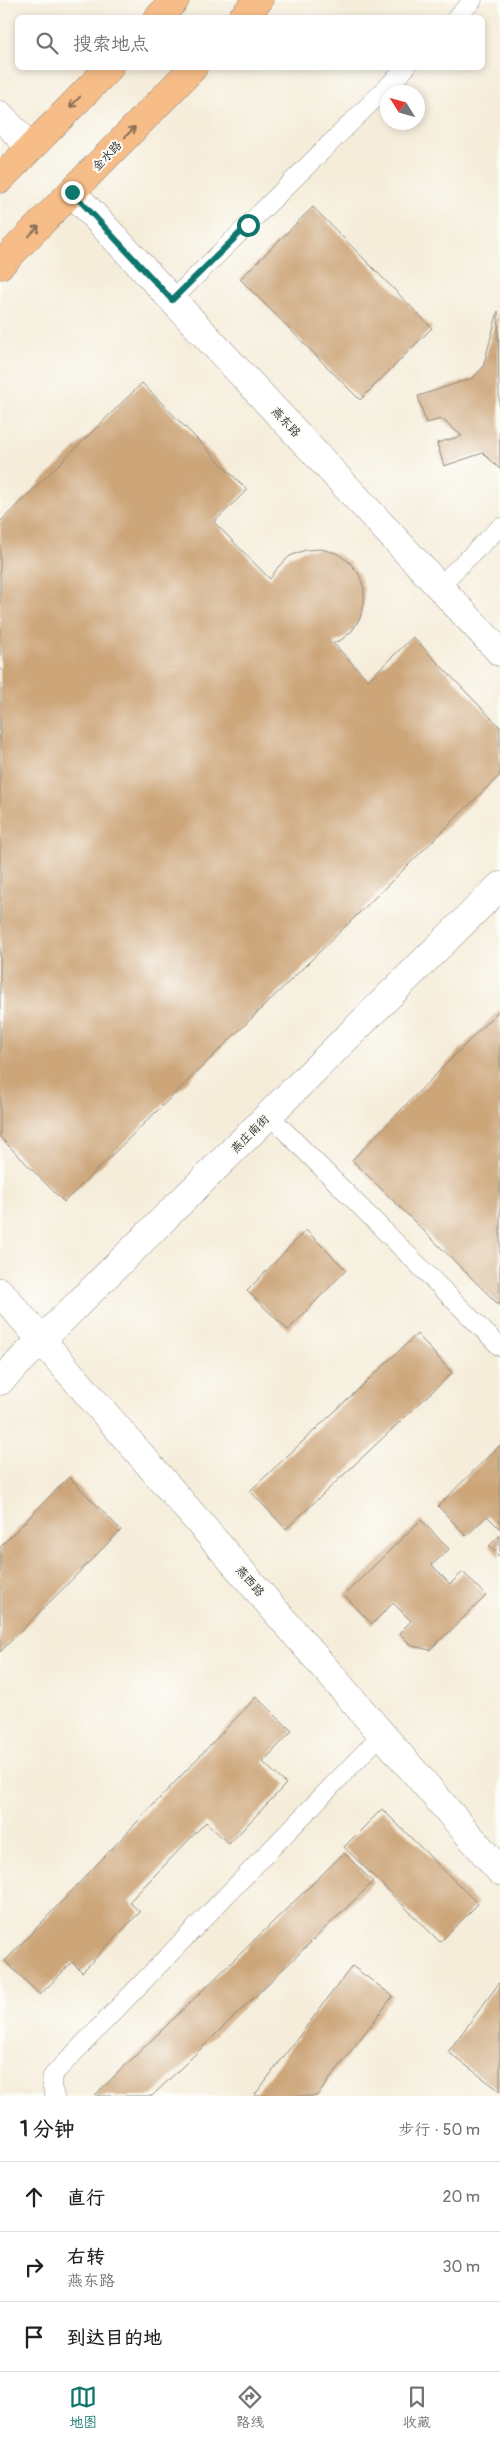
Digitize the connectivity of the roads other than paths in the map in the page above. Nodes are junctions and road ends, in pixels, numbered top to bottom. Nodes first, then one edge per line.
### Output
1 (175, 0) edge
2 (259, 0) edge
3 (473, 0) edge
4 (161, 15) edge
5 (245, 15) edge
6 (459, 15) edge
7 (107, 70) edge
8 (191, 70) edge
9 (404, 70) edge
10 (0, 116) edge
11 (30, 148) junction
12 (0, 179) edge
13 (72, 192) junction
14 (0, 266) edge
15 (172, 300) junction
16 (500, 527) edge
17 (439, 586) junction
18 (500, 652) edge
19 (500, 886) edge
20 (269, 1115) junction
21 (0, 1292) edge
22 (42, 1340) junction
23 (500, 1347) edge
24 (0, 1382) edge
25 (382, 1734) junction
26 (500, 1871) edge
27 (55, 2096) edge

1 - 4 main road
2 - 5 main road
3 - 6 lane
7 -> 11 main road
13 -> 8 main road, 金水路
9 - 15 lane
10 - 11 street
11 - 12 main road
14 -> 13 main road, 金水路
13 - 15 street, 燕东路
15 - 17 street, 燕东路
16 - 17 lane
17 - 18 street, 燕东路
19 - 20 street, 燕庄南街
20 - 22 street, 燕庄南街
20 - 23 lane
21 - 22 street, 燕西路
22 - 24 street, 燕庄南街
22 - 25 street, 燕西路
25 - 26 street, 燕西路
25 - 27 lane

